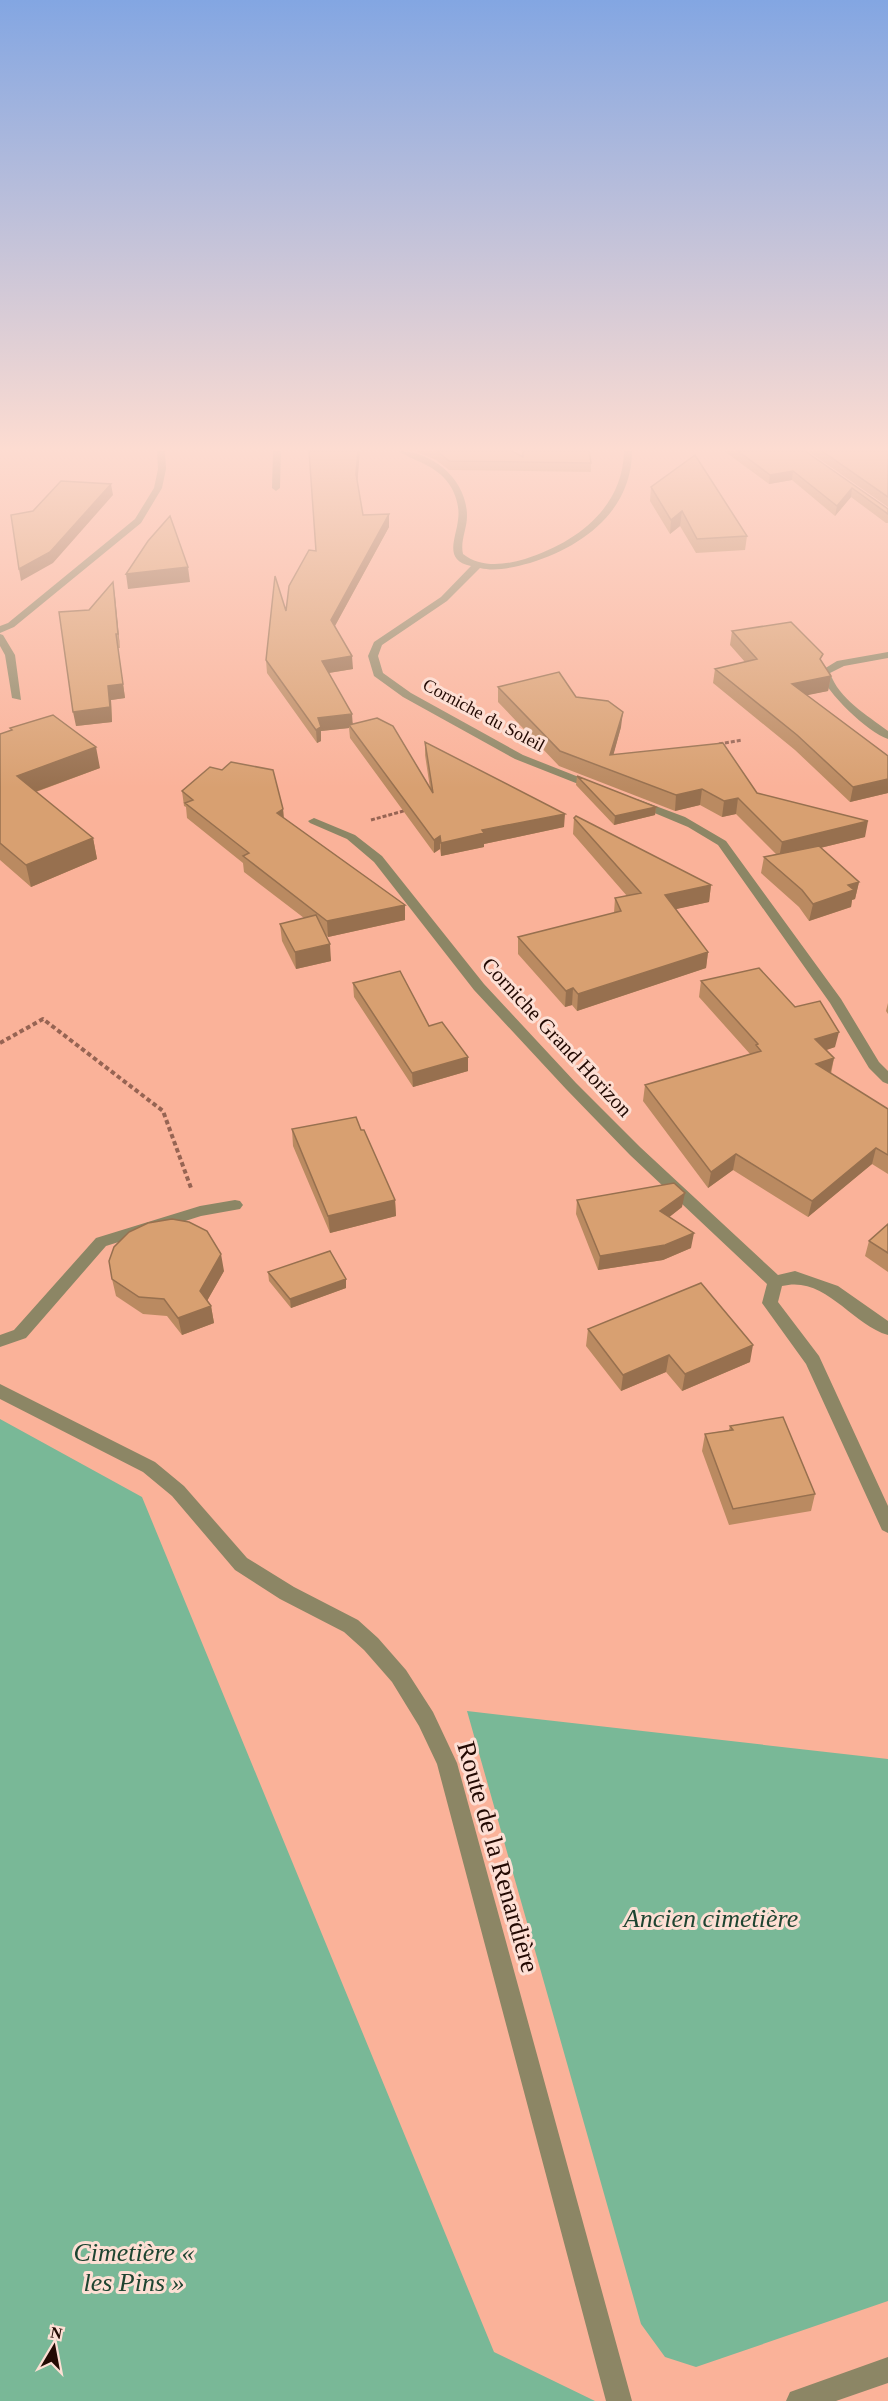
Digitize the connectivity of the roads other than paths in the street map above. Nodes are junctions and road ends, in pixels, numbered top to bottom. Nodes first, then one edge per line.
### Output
1 (87, 563) edge
2 (470, 563) edge
3 (513, 563) edge
4 (477, 566) junction
5 (0, 630) edge
6 (0, 637) edge
7 (888, 655) edge
8 (17, 698) dead end
9 (888, 736) edge
10 (609, 792) edge
11 (629, 800) edge
12 (314, 821) dead end
13 (888, 1079) edge
14 (235, 1205) dead end
15 (776, 1282) junction
16 (888, 1329) edge
17 (0, 1341) edge
18 (0, 1390) edge
19 (888, 1525) edge
20 (888, 2370) edge
21 (619, 2401) edge
22 (799, 2401) edge

1 - 5 street
2 - 4 street
3 - 4 street
4 - 10 street, Corniche du Soleil
6 - 8 street
7 - 9 street
11 - 13 street
12 - 15 street, Corniche Grand Horizon
14 - 17 street
15 - 16 street
15 - 19 street
18 - 21 street, Route de la Renardière
20 - 22 street

